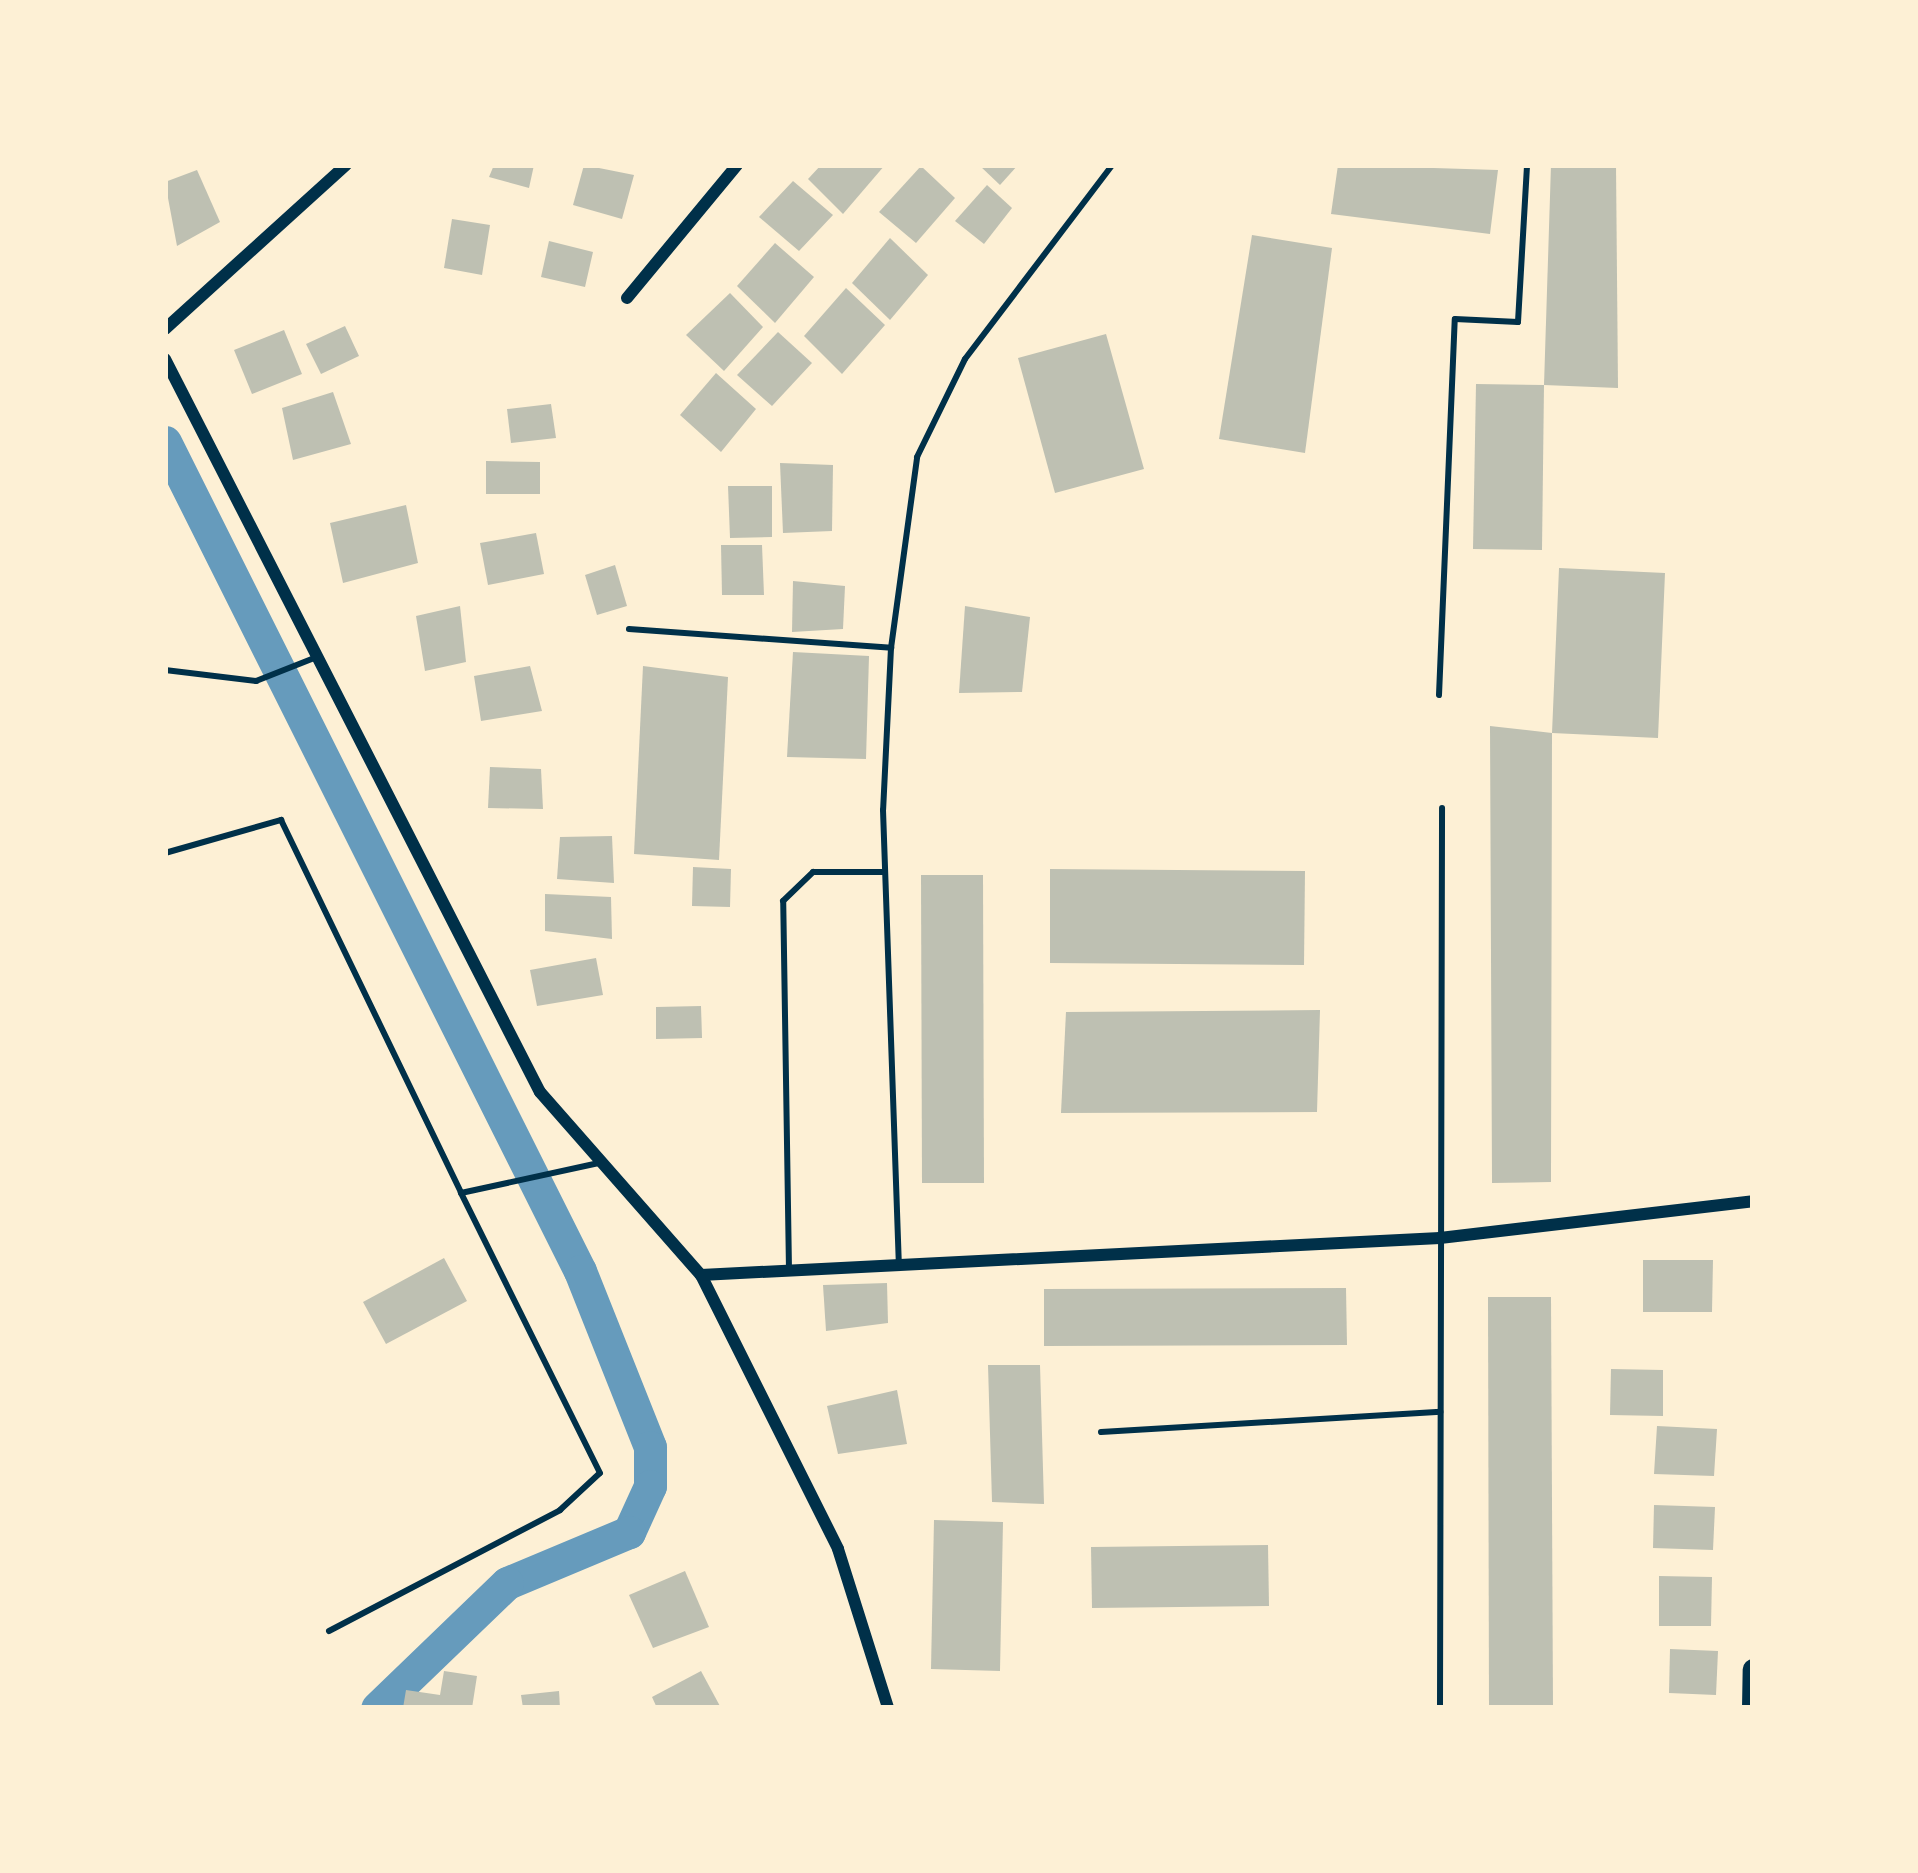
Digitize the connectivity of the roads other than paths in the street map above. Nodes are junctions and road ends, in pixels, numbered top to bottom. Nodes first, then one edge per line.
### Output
1 (346, 165) edge
2 (737, 165) edge
3 (1112, 165) edge
4 (1527, 165) edge
5 (627, 298) dead end
6 (165, 329) edge
7 (165, 359) edge
8 (628, 629) dead end
9 (891, 648) junction
10 (317, 657) junction
11 (165, 670) edge
12 (1439, 695) dead end
13 (1442, 808) dead end
14 (165, 853) edge
15 (885, 872) junction
16 (602, 1162) junction
17 (461, 1193) junction
18 (1753, 1201) edge
19 (1440, 1238) junction
20 (899, 1265) junction
21 (789, 1270) junction
22 (700, 1275) junction
23 (1440, 1412) junction
24 (1101, 1432) dead end
25 (329, 1631) dead end
26 (1753, 1670) edge
27 (888, 1708) edge
28 (1440, 1708) edge
29 (1752, 1708) edge

1 - 6 street
2 - 5 street
3 - 9 lane
4 - 12 lane
7 - 10 street
8 - 9 lane
9 - 15 lane
10 - 11 lane
10 - 16 street
13 - 19 lane
14 - 17 lane
15 - 20 lane
15 - 21 lane
16 - 17 lane
16 - 22 street
17 - 25 lane
18 - 19 street
19 - 20 street
19 - 23 lane
20 - 21 street
21 - 22 street
22 - 27 street
23 - 24 lane
23 - 28 lane
26 - 29 main road

